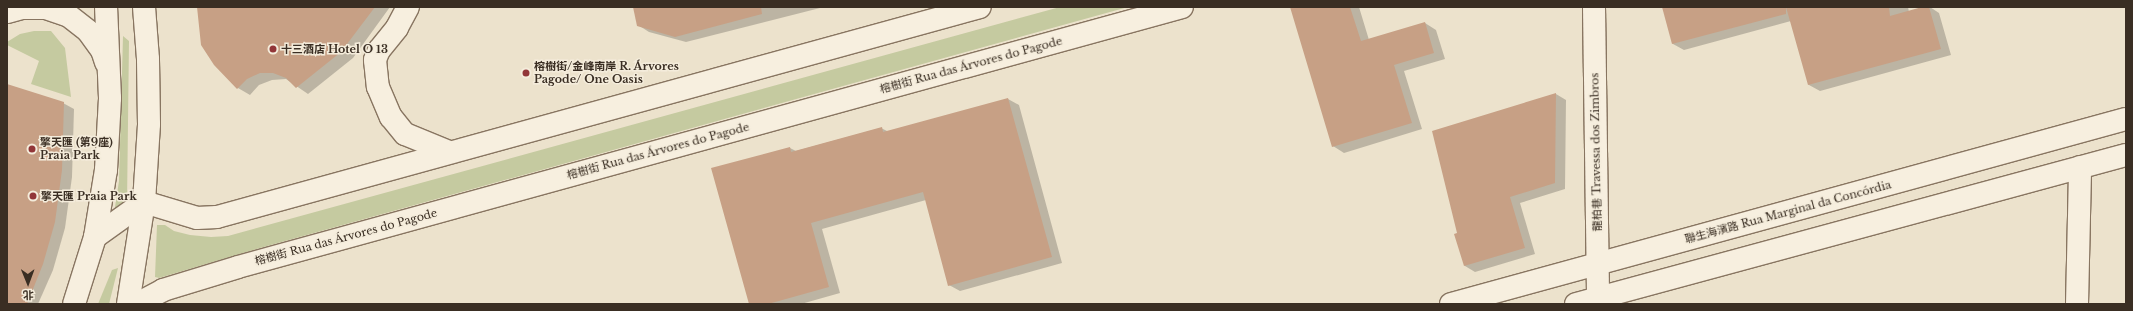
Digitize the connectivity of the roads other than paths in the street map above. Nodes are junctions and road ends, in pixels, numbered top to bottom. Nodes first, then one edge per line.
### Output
1 (106, 7) edge
2 (144, 7) edge
3 (408, 7) edge
4 (1182, 7) edge
5 (1594, 7) edge
6 (972, 8) edge
7 (7, 12) edge
8 (110, 73) junction
9 (2126, 119) edge
10 (449, 152) junction
11 (2126, 155) edge
12 (2080, 167) junction
13 (144, 202) junction
14 (95, 237) junction
15 (1598, 264) junction
16 (1598, 298) junction
17 (74, 304) edge
18 (128, 304) edge
19 (137, 304) edge
20 (1451, 304) edge
21 (1576, 304) edge
22 (2077, 304) edge

1 - 8 street
2 - 13 street
3 - 10 street
4 - 19 street, 榕樹街 Rua das Árvores do Pagode
5 - 15 street, 龍柏巷 Travessa dos Zimbros
6 - 10 street
7 - 8 street
8 - 14 street
9 - 15 street, 聯生海濱路 Rua Marginal da Concórdia
10 - 13 street
11 - 12 street
12 - 16 street
12 - 22 street
13 - 14 street
13 - 18 street
14 - 17 street
15 - 16 street, 龍柏巷 Travessa dos Zimbros
15 - 20 street, 聯生海濱路 Rua Marginal da Concórdia
16 - 21 street

